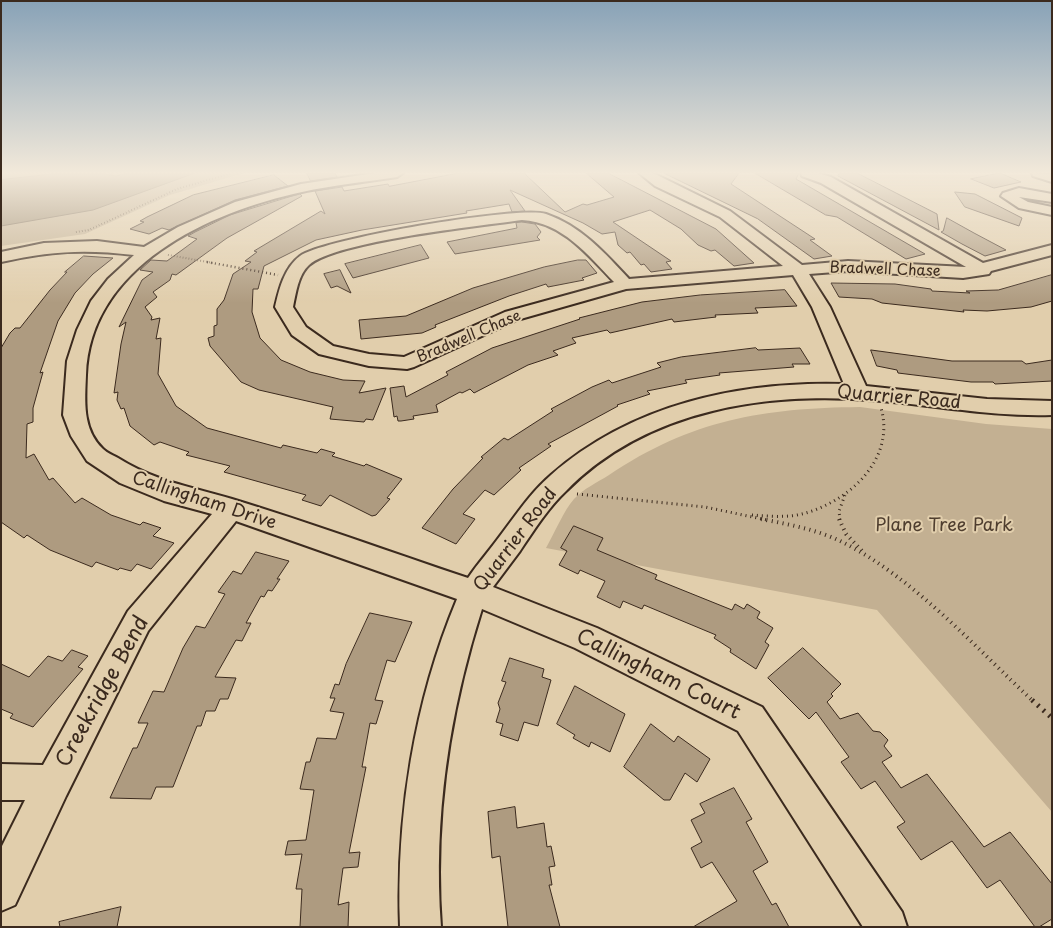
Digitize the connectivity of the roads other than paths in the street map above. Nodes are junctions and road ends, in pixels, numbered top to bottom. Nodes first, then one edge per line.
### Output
1 (214, 216) edge
2 (520, 216) edge
3 (528, 216) edge
4 (728, 216) edge
5 (889, 216) edge
6 (1052, 250) edge
7 (157, 253) junction
8 (1, 256) edge
9 (798, 270) junction
10 (983, 270) junction
11 (626, 284) junction
12 (869, 398) junction
13 (1052, 408) edge
14 (231, 509) junction
15 (475, 593) junction
16 (1, 782) edge
17 (53, 783) junction
18 (1, 891) edge
19 (421, 927) edge
20 (887, 927) edge

1 - 7 street, Callingham Drive
2 - 11 street, Bradwell Chase
3 - 11 street, Bradwell Chase
4 - 9 street
5 - 10 street
6 - 10 street, Bradwell Chase
7 - 8 street
7 - 14 street, Callingham Drive
9 - 10 street, Bradwell Chase
9 - 11 street, Bradwell Chase
9 - 12 street
12 - 13 street, Quarrier Road
12 - 15 street, Quarrier Road
14 - 15 street, Callingham Drive
14 - 17 street, Creekridge Bend
15 - 19 street, Quarrier Road
15 - 20 street, Callingham Court
16 - 17 street
17 - 18 street, Creekridge Bend

